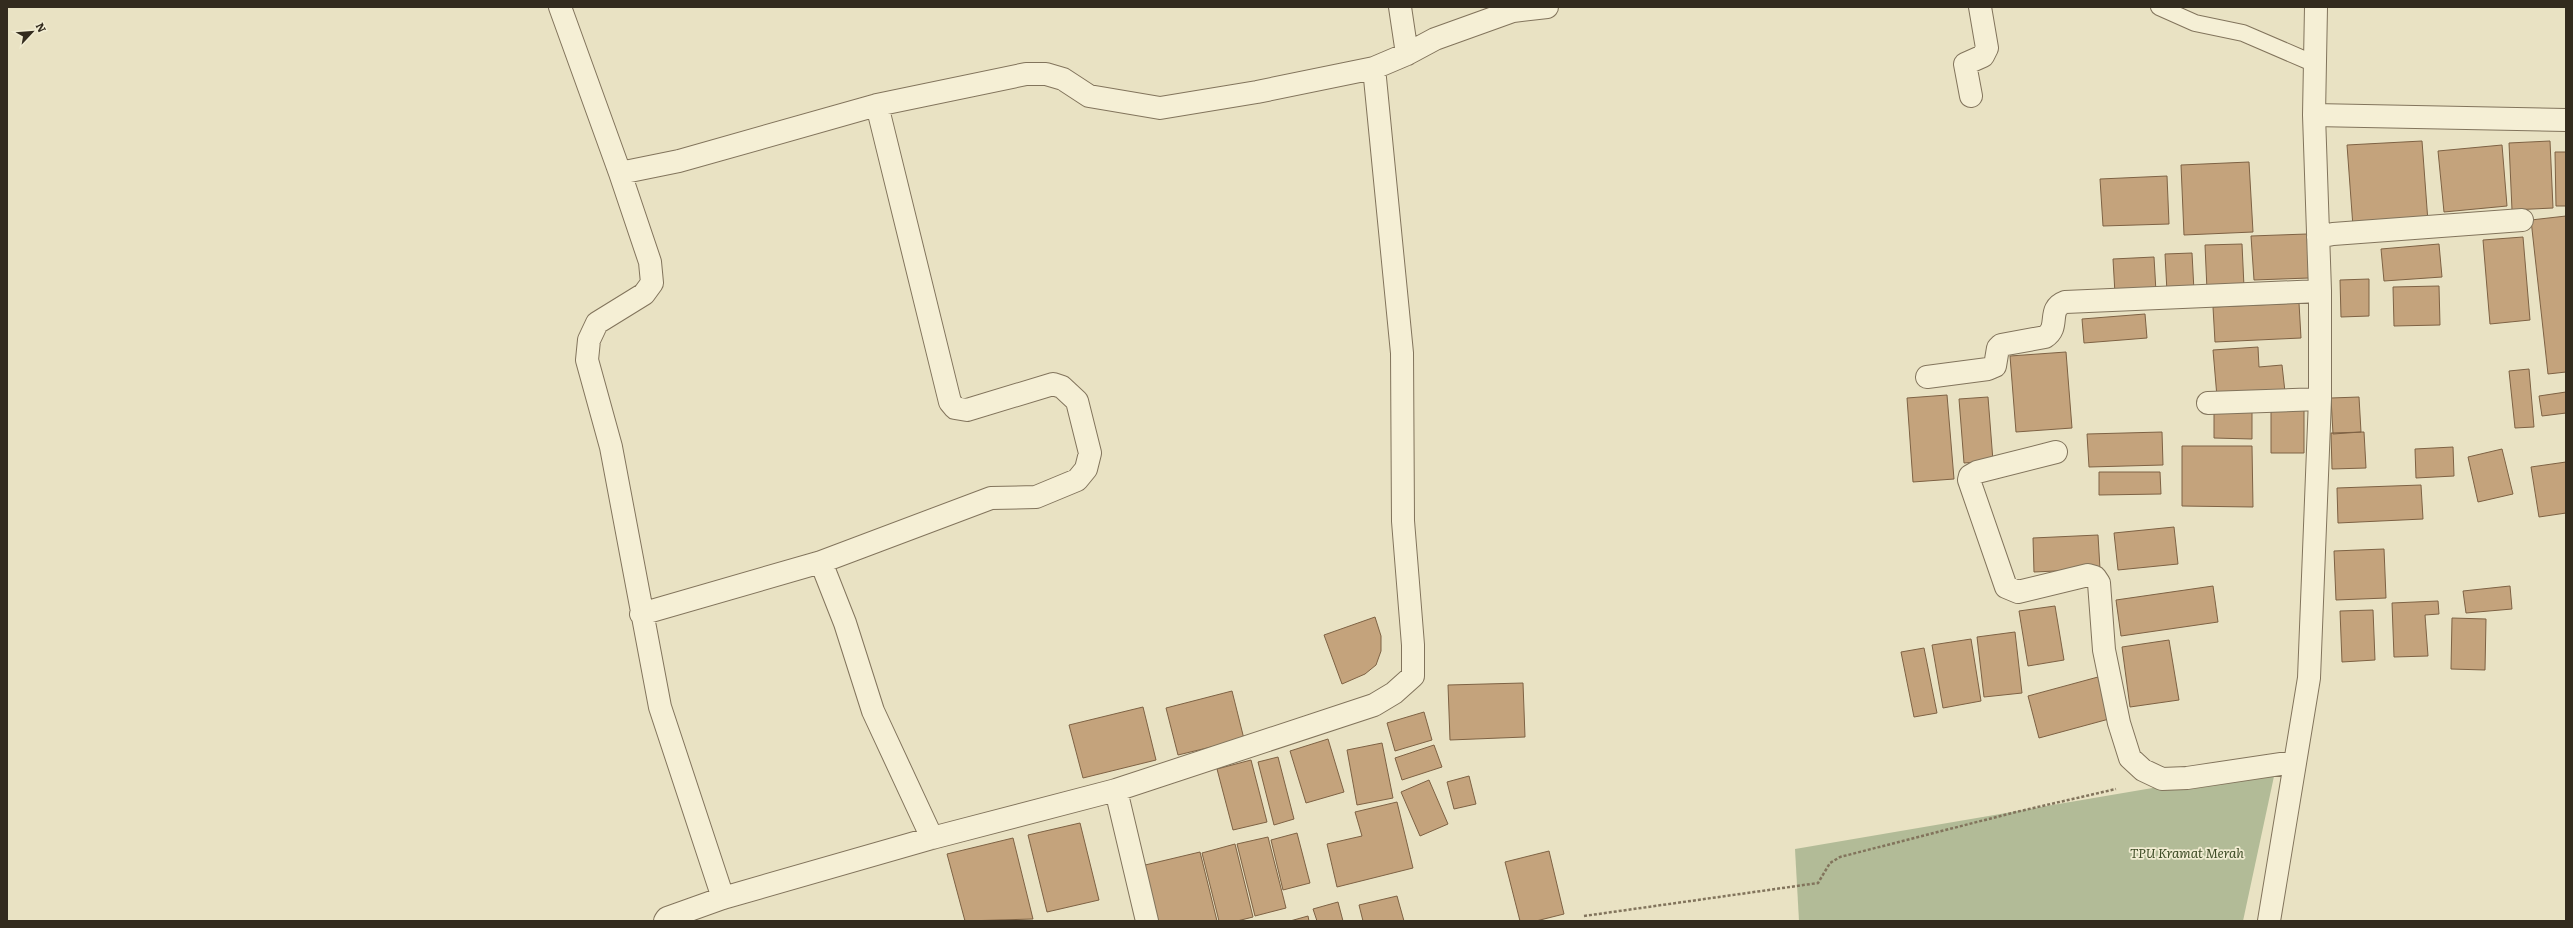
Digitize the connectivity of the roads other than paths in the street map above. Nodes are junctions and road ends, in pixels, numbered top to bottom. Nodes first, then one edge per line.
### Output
1 (560, 7) edge
2 (1400, 7) edge
3 (1547, 7) edge
4 (1980, 7) edge
5 (2159, 7) edge
6 (2316, 7) edge
7 (1407, 54) junction
8 (2315, 64) junction
9 (1374, 68) junction
10 (1971, 96) dead end
11 (877, 106) junction
12 (2314, 115) junction
13 (2566, 120) edge
14 (620, 173) junction
15 (2522, 220) dead end
16 (2318, 237) junction
17 (2320, 291) junction
18 (1927, 377) dead end
19 (2320, 399) junction
20 (2208, 403) dead end
21 (2056, 452) dead end
22 (821, 562) junction
23 (641, 614) junction
24 (2294, 762) junction
25 (1116, 790) junction
26 (932, 838) junction
27 (723, 898) junction
28 (665, 921) edge
29 (1147, 921) edge
30 (2269, 921) edge

1 - 14 street
2 - 7 street
3 - 7 street
4 - 10 street
5 - 8 lane
6 - 8 street
7 - 9 street
8 - 12 street
9 - 11 street
9 - 25 street
11 - 14 street
11 - 22 street
12 - 13 street
12 - 16 street
14 - 23 street
15 - 16 street
16 - 17 street
17 - 18 street
17 - 19 street
19 - 20 street
19 - 24 street
21 - 24 street
22 - 23 street
22 - 26 street
23 - 27 street
24 - 30 street
25 - 26 street
25 - 29 street
26 - 27 street
27 - 28 street

